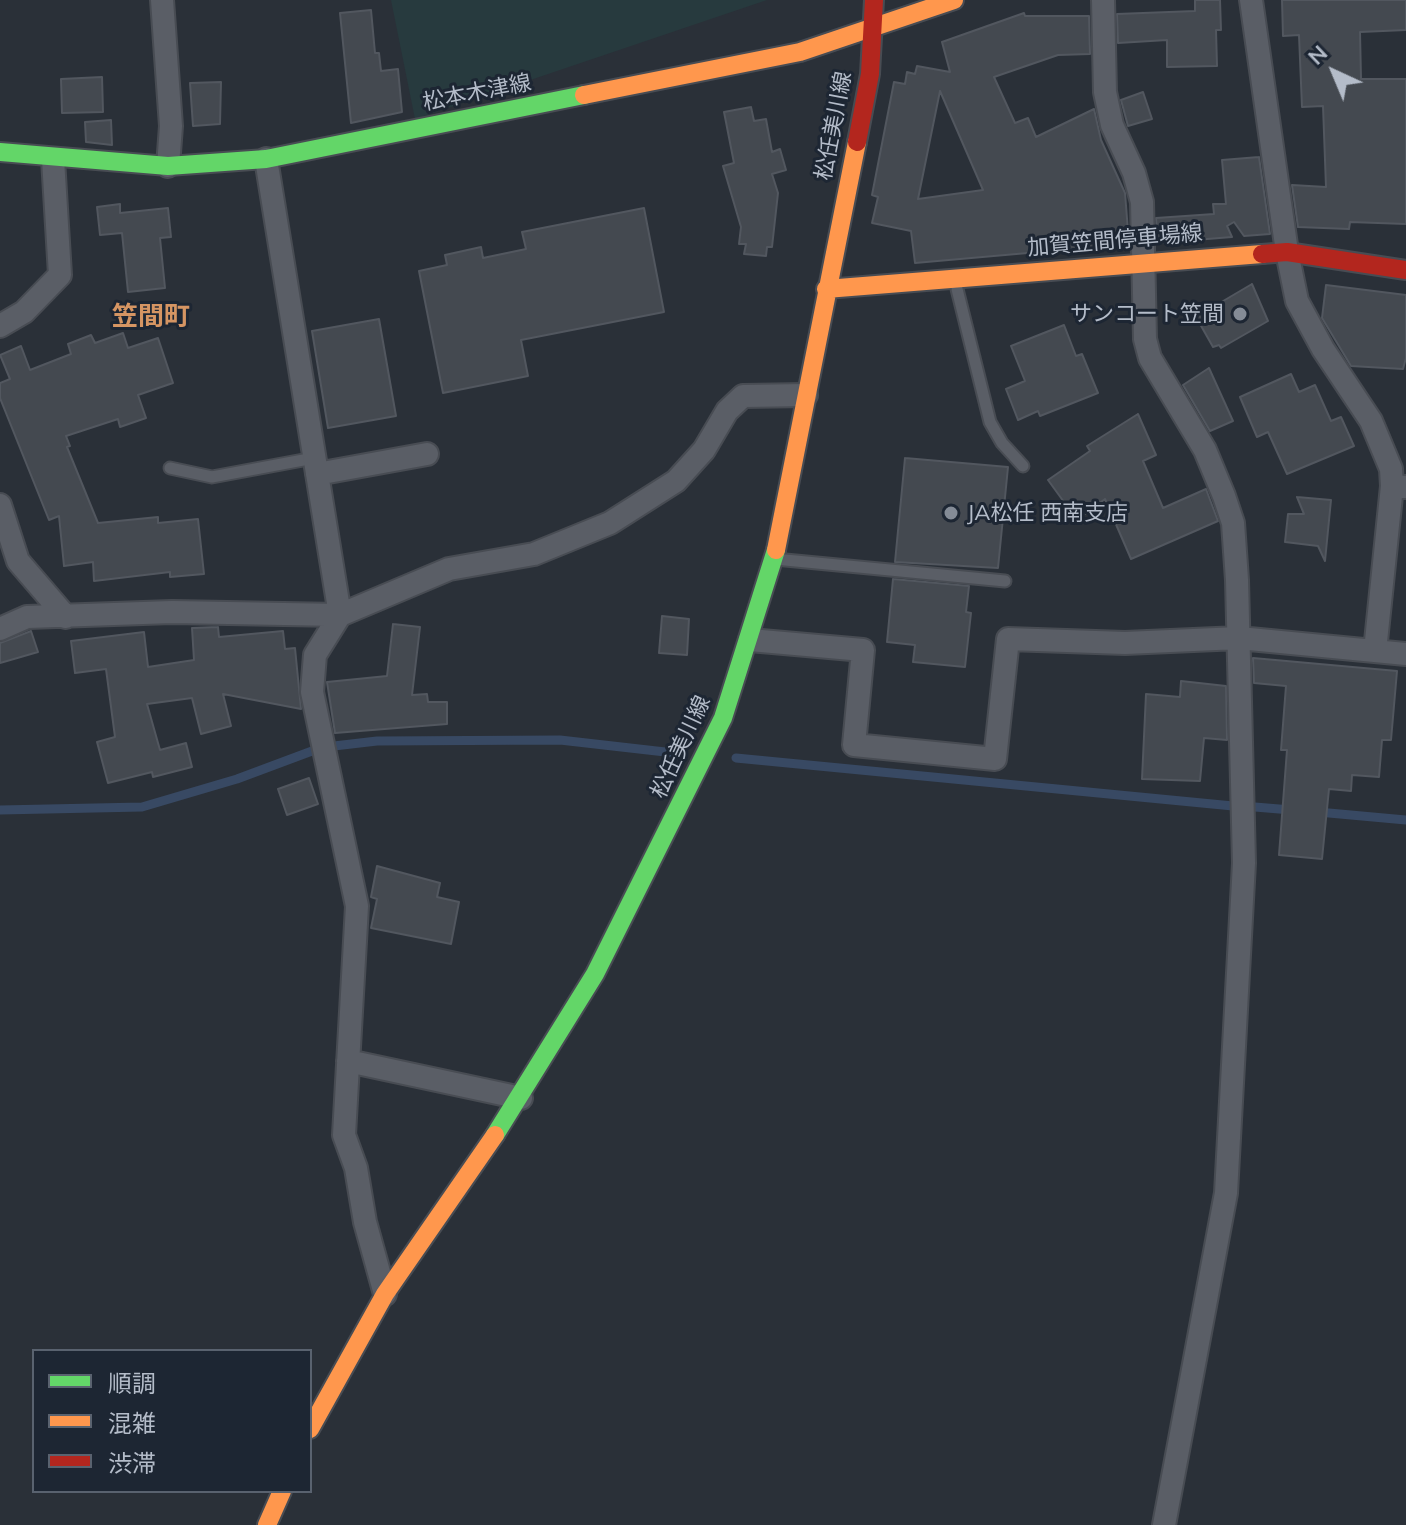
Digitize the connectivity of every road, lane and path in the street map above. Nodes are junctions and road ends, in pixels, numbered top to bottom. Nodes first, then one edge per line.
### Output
1 (162, 0) edge
2 (874, 0) edge
3 (954, 0) edge
4 (1103, 0) edge
5 (1251, 0) edge
6 (874, 27) junction
7 (0, 152) edge
8 (53, 159) junction
9 (266, 159) junction
10 (168, 166) junction
11 (1287, 252) junction
12 (1141, 263) junction
13 (1406, 270) edge
14 (826, 289) junction
15 (957, 289) dead end
16 (0, 326) edge
17 (806, 395) junction
18 (427, 454) dead end
19 (316, 466) junction
20 (1023, 466) dead end
21 (170, 468) dead end
22 (1399, 486) edge
23 (0, 505) edge
24 (774, 558) junction
25 (9, 561) edge
26 (1005, 581) dead end
27 (340, 615) junction
28 (66, 617) junction
29 (0, 629) edge
30 (1239, 638) junction
31 (750, 640) junction
32 (1375, 651) junction
33 (1406, 654) edge
34 (348, 1061) junction
35 (521, 1098) junction
36 (385, 1294) junction
37 (312, 1425) edge
38 (281, 1493) edge
39 (267, 1525) edge
40 (1164, 1525) edge

1 - 10 street
2 - 6 main road, 松任美川線
3 - 6 main road, 松本木津線
4 - 12 street
5 - 11 street
6 - 9 main road, 松本木津線
6 - 14 main road, 松任美川線
7 - 8 main road, 松本木津線
8 - 10 main road, 松本木津線
8 - 16 street
9 - 10 main road, 松本木津線
9 - 19 street
11 - 12 main road, 加賀笠間停車場線
11 - 13 main road, 加賀笠間停車場線
11 - 22 street
12 - 14 main road, 加賀笠間停車場線
12 - 30 street
14 - 17 main road, 松任美川線
15 - 20 lane
17 - 24 main road, 松任美川線
17 - 27 street
18 - 19 street
19 - 21 lane
19 - 27 street
22 - 32 street
23 - 25 street
24 - 26 lane
24 - 31 main road, 松任美川線
25 - 28 street
27 - 28 street
27 - 34 street
28 - 29 street
30 - 31 street
30 - 32 street
30 - 40 street
31 - 35 main road, 松任美川線
32 - 33 street
34 - 35 street
34 - 36 street
35 - 36 main road, 松任美川線
36 - 37 main road, 松任美川線
38 - 39 main road

